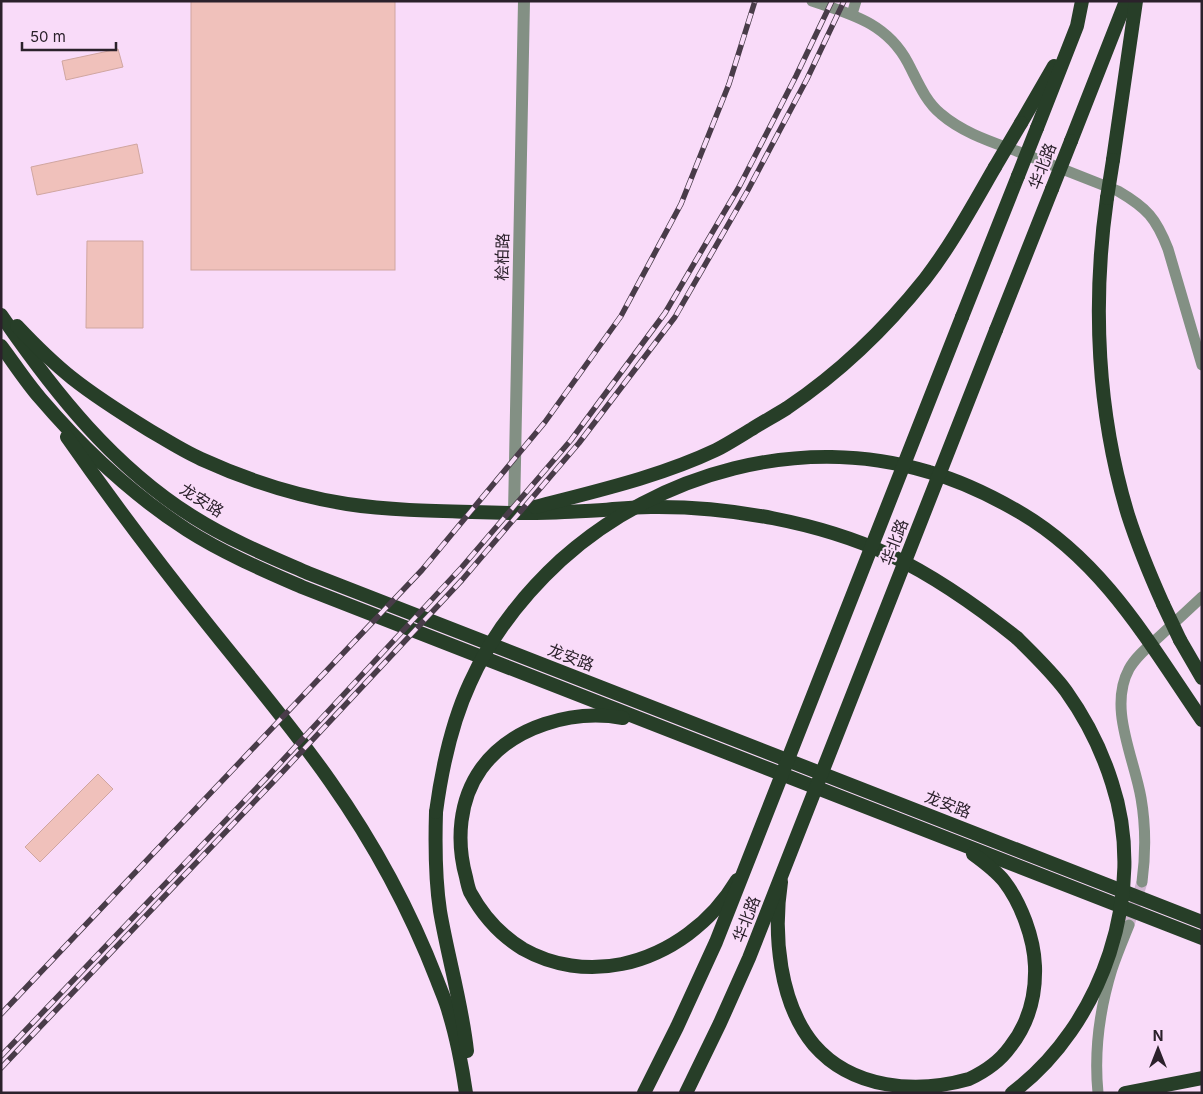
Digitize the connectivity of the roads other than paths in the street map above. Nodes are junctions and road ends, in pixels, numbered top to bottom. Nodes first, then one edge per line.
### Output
1 (524, 1) edge
2 (812, 1) edge
3 (856, 1) edge
4 (1082, 1) edge
5 (1126, 1) edge
6 (1136, 1) edge
7 (852, 14) junction
8 (1077, 26) junction
9 (1, 311) edge
10 (1, 315) edge
11 (1, 346) edge
12 (1202, 365) edge
13 (39, 398) junction
14 (514, 513) junction
15 (1202, 597) edge
16 (1202, 678) edge
17 (1202, 720) edge
18 (649, 722) junction
19 (949, 839) junction
20 (747, 863) junction
21 (783, 872) junction
22 (1142, 882) tunnel mouth
23 (1202, 922) edge
24 (1129, 925) tunnel mouth
25 (1202, 938) edge
26 (1202, 1078) edge
27 (468, 1093) edge
28 (644, 1093) edge
29 (686, 1093) edge
30 (1012, 1093) edge
31 (1098, 1093) edge
32 (1125, 1093) edge

1 - 14 street, 桧柏路
2 - 7 street
3 - 7 street
4 - 8 highway, 华北路
5 - 21 highway, 华北路, bridge
6 - 16 highway, bridge
7 - 12 street
8 - 14 highway, bridge
8 - 20 highway, 华北路, bridge
9 - 14 highway
10 - 23 highway, 龙安路
11 - 13 highway, 龙安路
13 - 18 highway, 龙安路
13 - 27 highway
14 - 30 highway, bridge
15 - 22 street
17 - 27 highway, bridge
18 - 19 highway, 龙安路
18 - 20 highway, bridge
19 - 21 highway, bridge
19 - 25 highway, 龙安路
20 - 28 highway, 华北路, bridge
21 - 29 highway, 华北路, bridge
24 - 31 street
26 - 32 highway

